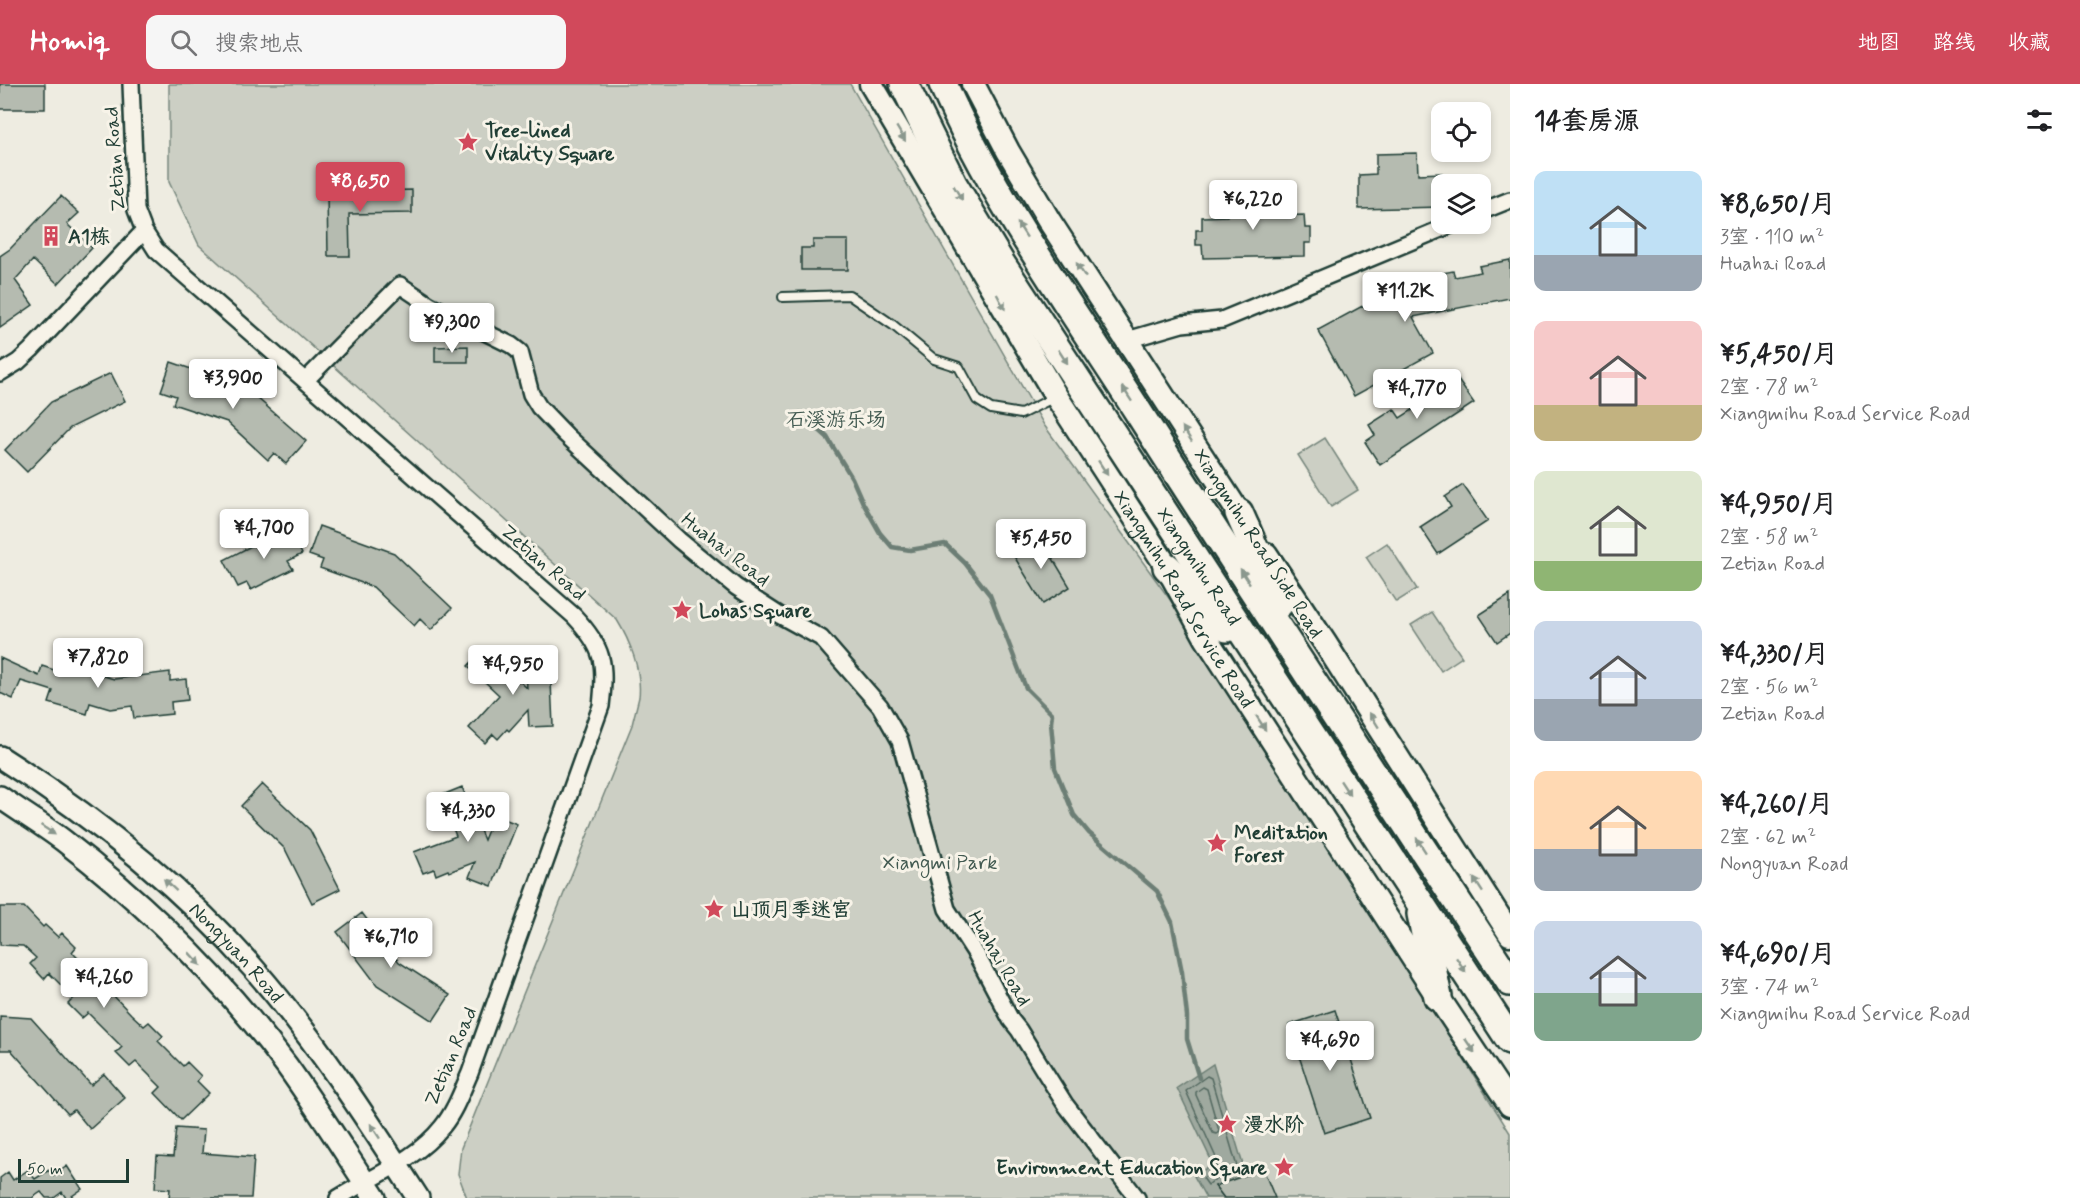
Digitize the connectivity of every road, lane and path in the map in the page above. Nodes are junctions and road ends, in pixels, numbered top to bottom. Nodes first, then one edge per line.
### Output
1 (131, 84) edge
2 (871, 84) edge
3 (903, 84) edge
4 (943, 84) edge
5 (973, 84) edge
6 (991, 84) edge
7 (1008, 151) junction
8 (1510, 200) edge
9 (1491, 208) edge
10 (144, 231) junction
11 (1431, 233) edge
12 (783, 297) dead end
13 (1127, 340) junction
14 (0, 373) edge
15 (306, 380) junction
16 (1056, 396) junction
17 (1239, 513) junction
18 (1167, 567) junction
19 (1269, 672) junction
20 (1314, 682) junction
21 (0, 758) edge
22 (0, 797) edge
23 (1417, 898) junction
24 (1510, 934) edge
25 (1510, 982) edge
26 (1438, 997) junction
27 (1510, 1040) edge
28 (1510, 1105) edge
29 (397, 1165) junction
30 (369, 1193) edge
31 (338, 1198) edge
32 (418, 1198) edge
33 (1137, 1198) edge

1 - 10 street, Zetian Road
2 -> 16 main road, Xiangmihu Road Service Road
3 -> 19 highway, Xiangmihu Road
20 -> 4 highway, Xiangmihu Road
5 - 7 main road
6 - 7 main road
13 -> 7 main road, Xiangmihu Road Side Road
8 - 9 street
10 - 14 street
10 - 15 street, Zetian Road
11 - 13 street
12 - 16 lane
17 -> 13 main road, Xiangmihu Road Side Road
15 - 29 street, Zetian Road
15 - 33 street, Huahai Road
16 -> 18 main road, Xiangmihu Road Service Road
17 - 20 highway
24 -> 17 main road, Xiangmihu Road Side Road
18 - 19 highway
18 -> 26 main road, Xiangmihu Road Service Road
19 -> 23 highway, Xiangmihu Road
25 -> 20 highway, Xiangmihu Road
29 -> 21 main road, Nongyuan Road
22 -> 30 main road, Nongyuan Road
23 - 26 highway
23 -> 27 highway, Xiangmihu Road
26 -> 28 main road, Xiangmihu Road Service Road
29 - 30 street, Zetian Road
29 - 32 main road, Nongyuan Road
30 - 31 street, Zetian Road

